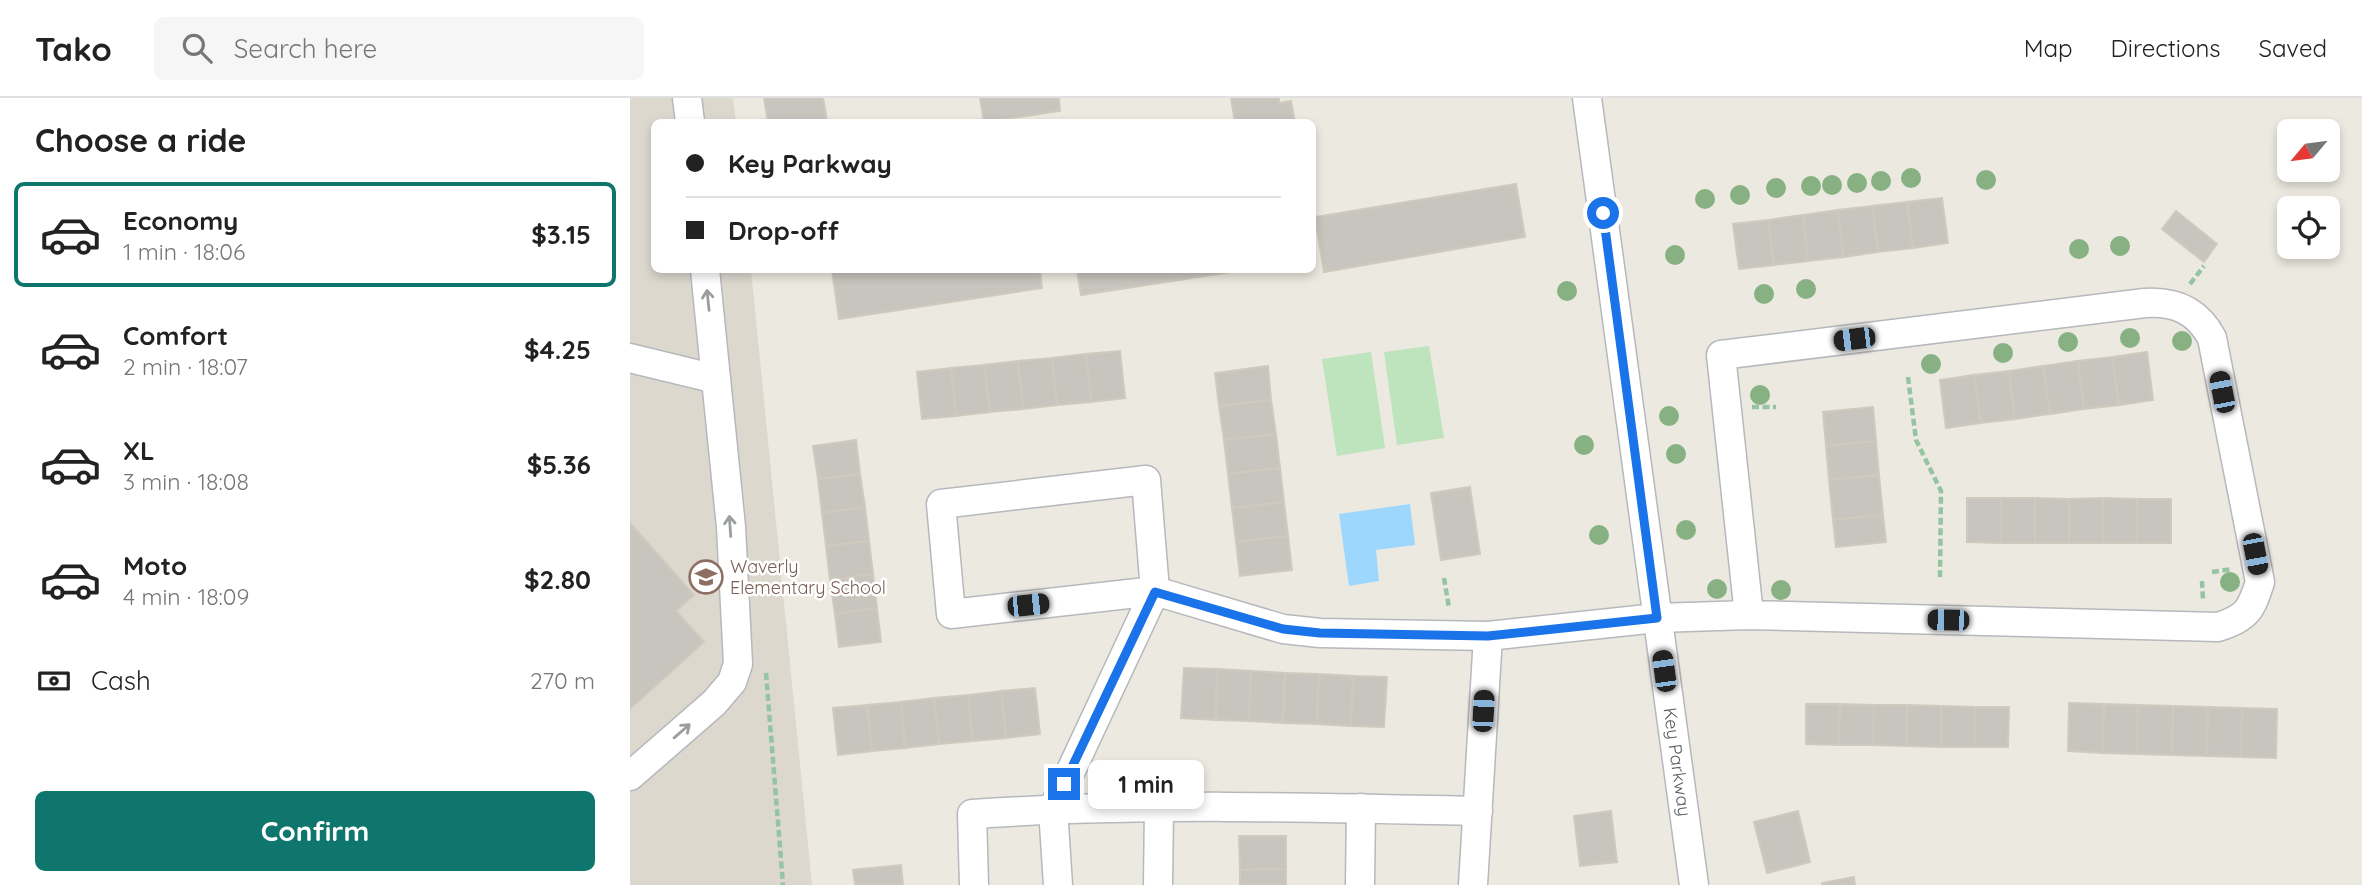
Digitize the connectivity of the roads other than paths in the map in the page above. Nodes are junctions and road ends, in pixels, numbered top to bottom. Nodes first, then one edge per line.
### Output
1 (687, 98) edge
2 (1587, 98) edge
3 (690, 119) edge
4 (705, 273) edge
5 (630, 358) edge
6 (716, 379) junction
7 (1155, 592) junction
8 (1749, 615) junction
9 (1657, 618) junction
10 (1488, 636) junction
11 (630, 776) edge
12 (1159, 807) junction
13 (1053, 808) junction
14 (1362, 808) junction
15 (1478, 811) junction
16 (974, 885) edge
17 (1058, 885) edge
18 (1158, 885) edge
19 (1360, 885) edge
20 (1473, 885) edge
21 (1694, 885) edge

1 - 3 street
2 - 9 street, Key Parkway
6 -> 4 street
5 - 6 street
11 -> 6 street
7 - 7 street
7 - 10 street
7 - 13 street
8 - 8 street
8 - 9 street
9 - 10 street
9 - 21 street, Key Parkway
10 - 15 street
12 - 13 street
12 - 14 street
12 - 18 street
13 - 16 street
13 - 17 street
14 - 15 street
14 - 19 street
15 - 20 street

